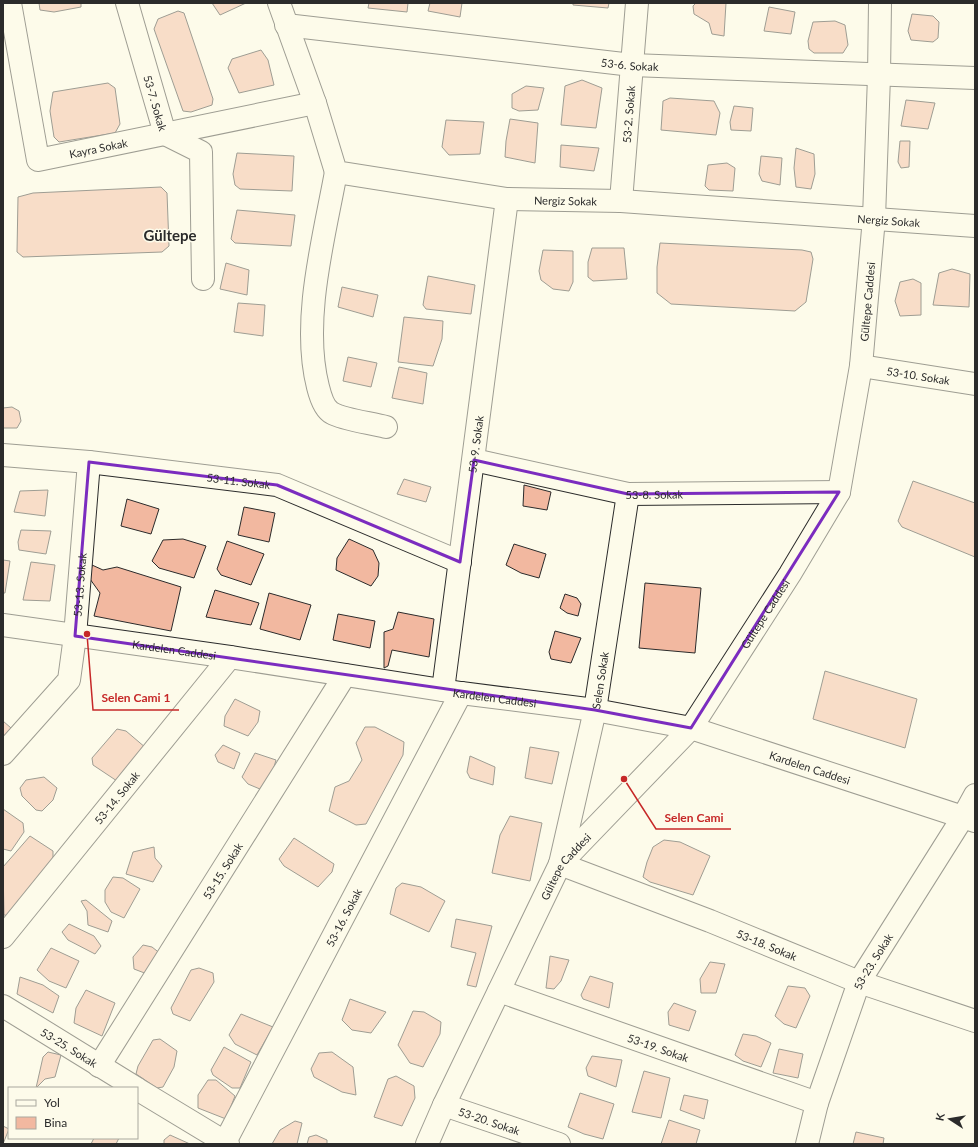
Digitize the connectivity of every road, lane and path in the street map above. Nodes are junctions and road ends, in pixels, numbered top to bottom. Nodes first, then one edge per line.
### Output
1 (10, 3) edge
2 (127, 3) edge
3 (279, 3) edge
4 (637, 3) edge
5 (880, 3) edge
6 (286, 25) junction
7 (632, 65) junction
8 (879, 76) junction
9 (975, 78) edge
10 (314, 103) junction
11 (165, 134) junction
12 (336, 172) junction
13 (507, 199) junction
14 (621, 201) junction
15 (874, 218) junction
16 (975, 226) edge
17 (203, 279) dead end
18 (861, 366) junction
19 (975, 384) edge
20 (386, 427) dead end
21 (3, 455) edge
22 (474, 460) junction
23 (89, 462) junction
24 (839, 492) junction
25 (628, 494) junction
26 (460, 562) junction
27 (3, 625) edge
28 (75, 636) junction
29 (230, 657) junction
30 (345, 675) junction
31 (452, 691) junction
32 (595, 710) junction
33 (691, 728) junction
34 (3, 754) edge
35 (975, 795) edge
36 (969, 819) edge
37 (560, 864) junction
38 (3, 937) edge
39 (859, 982) junction
40 (499, 991) junction
41 (3, 1006) edge
42 (975, 1021) edge
43 (99, 1066) junction
44 (134, 1087) edge
45 (138, 1089) edge
46 (818, 1103) junction
47 (444, 1105) junction
48 (227, 1143) edge
49 (427, 1144) edge
50 (559, 1144) edge
51 (807, 1144) edge

1 - 11 street, Kayra Sokak
2 - 11 street, 53-7. Sokak
3 - 6 street
4 - 7 street, 53-2. Sokak
5 - 8 street, Gültepe Caddesi
6 - 7 street, 53-6. Sokak
6 - 10 street
7 - 8 street, 53-6. Sokak
7 - 14 street, 53-2. Sokak
8 - 9 street, 53-6. Sokak
8 - 15 street, Gültepe Caddesi
10 - 11 street, Kayra Sokak
10 - 12 street
11 - 17 street, 53-7. Sokak
12 - 13 street, Nergiz Sokak
12 - 20 street
13 - 14 street, Nergiz Sokak
13 - 22 street, 53-9. Sokak
14 - 15 street, Nergiz Sokak
15 - 16 street, Nergiz Sokak
15 - 18 street, Gültepe Caddesi
18 - 19 street, 53-10. Sokak
18 - 24 street, Gültepe Caddesi
21 - 23 street, 53-11. Sokak
22 - 25 street, 53-8. Sokak
22 - 26 street, 53-9. Sokak
23 - 26 street, 53-11. Sokak
23 - 28 street, 53-13. Sokak
24 - 25 street, 53-8. Sokak
24 - 33 street, Gültepe Caddesi
25 - 32 street, Selen Sokak
26 - 31 street, 53-9. Sokak
27 - 28 street, Kardelen Caddesi
28 - 29 street, Kardelen Caddesi
28 - 34 street, 53-13. Sokak
29 - 30 street, Kardelen Caddesi
29 - 38 street, 53-14. Sokak
30 - 31 street, Kardelen Caddesi
30 - 43 street, 53-15. Sokak
31 - 32 street, Kardelen Caddesi
31 - 48 street, 53-16. Sokak
32 - 33 street, Kardelen Caddesi
32 - 37 street, Selen Sokak
33 - 36 street, Kardelen Caddesi
33 - 37 street, Gültepe Caddesi
35 - 36 street, 53-23. Sokak
36 - 39 street, 53-23. Sokak
37 - 39 street, 53-18. Sokak
37 - 40 street, Gültepe Caddesi
39 - 42 street, 53-18. Sokak
39 - 46 street, 53-23. Sokak
40 - 46 street, 53-19. Sokak
40 - 47 street, Gültepe Caddesi
41 - 43 street, 53-25. Sokak
43 - 44 street, 53-25. Sokak
45 - 48 street, 53-25. Sokak
46 - 51 street, 53-23. Sokak
47 - 49 street, Gültepe Caddesi
47 - 50 street, 53-20. Sokak

